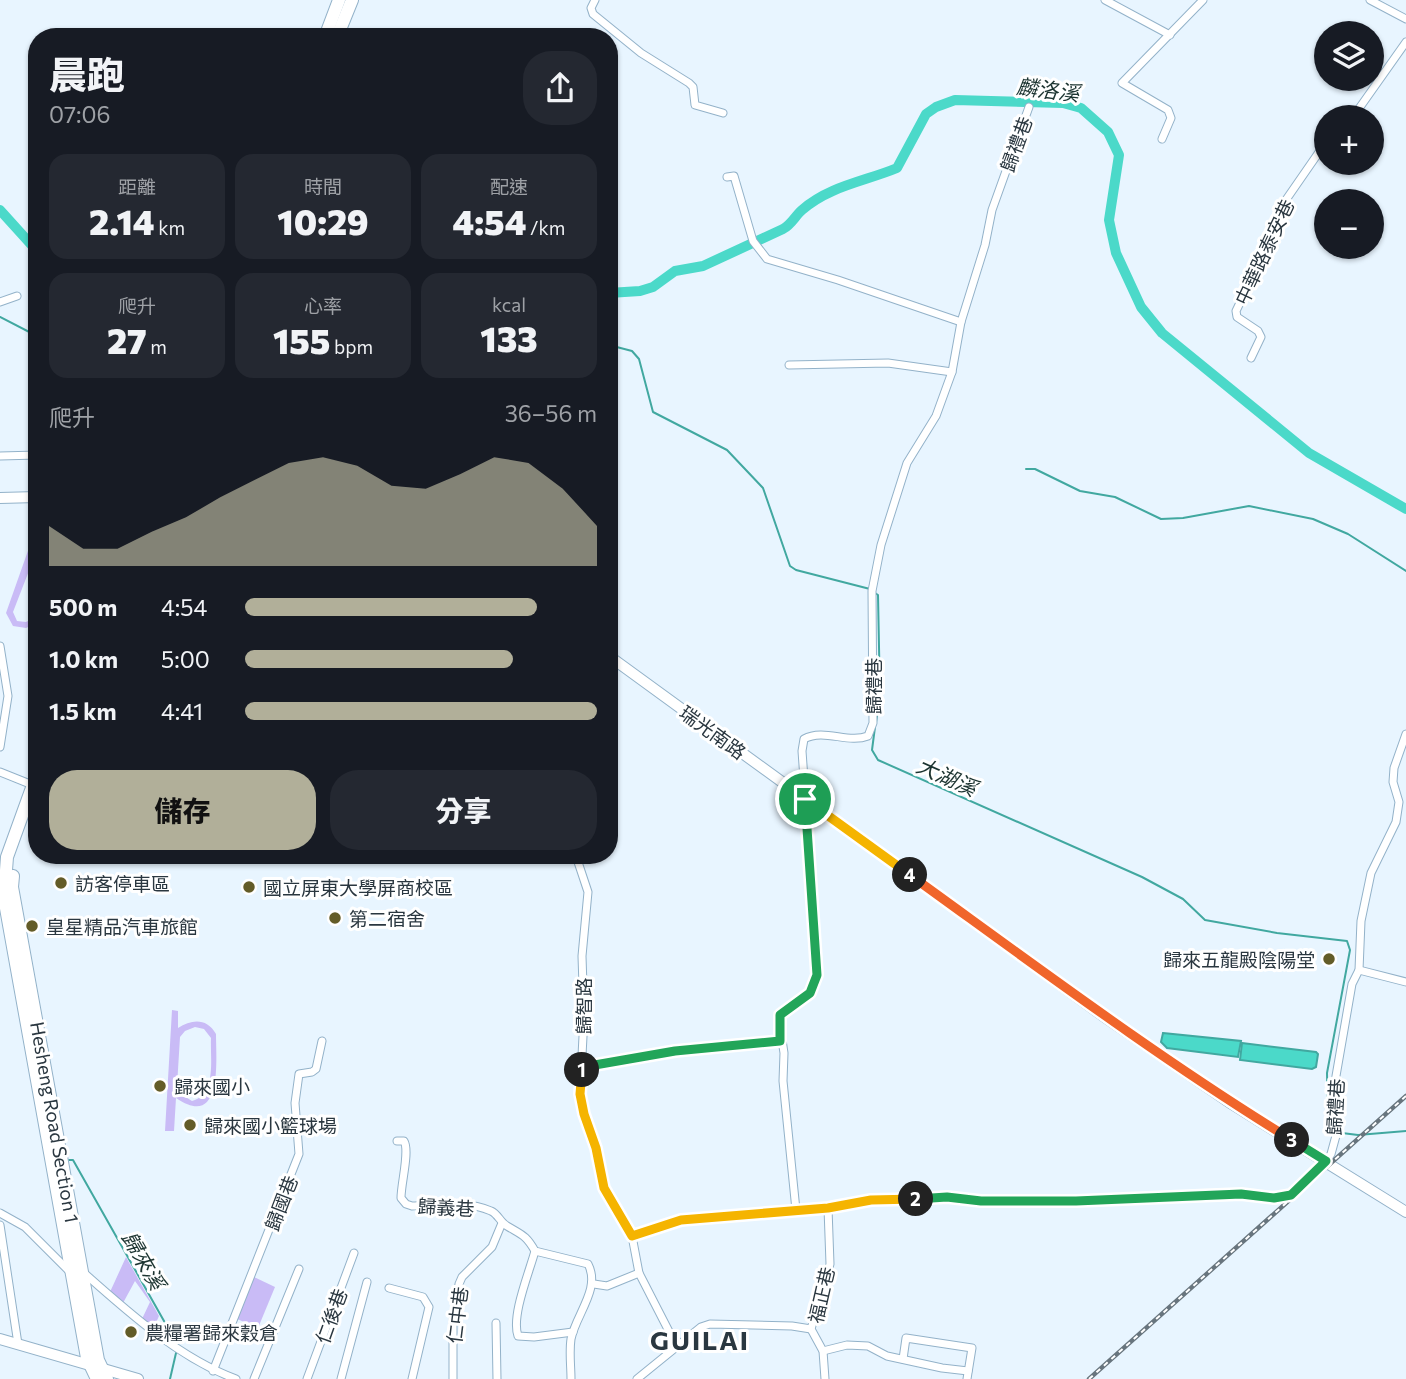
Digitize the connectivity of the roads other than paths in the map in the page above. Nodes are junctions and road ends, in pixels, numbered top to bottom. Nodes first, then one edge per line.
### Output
1 (339, 0) edge
2 (352, 0) edge
3 (595, 0) edge
4 (1105, 0) edge
5 (1203, 0) edge
6 (1370, 0) edge
7 (1406, 19) edge
8 (328, 28) edge
9 (341, 28) edge
10 (610, 28) edge
11 (618, 34) edge
12 (1170, 36) junction
13 (1406, 42) edge
14 (1361, 105) edge
15 (1029, 107) dead end
16 (723, 114) dead end
17 (1162, 139) dead end
18 (1314, 159) edge
19 (727, 177) dead end
20 (17, 296) dead end
21 (0, 302) edge
22 (961, 322) junction
23 (1251, 358) dead end
24 (789, 365) dead end
25 (953, 372) junction
26 (28, 455) edge
27 (0, 456) edge
28 (28, 497) edge
29 (0, 498) edge
30 (0, 646) edge
31 (618, 663) edge
32 (4, 695) edge
33 (1406, 734) edge
34 (0, 747) edge
35 (0, 772) edge
36 (28, 782) edge
37 (805, 799) junction
38 (28, 805) edge
39 (28, 813) edge
40 (14, 862) junction
41 (579, 864) edge
42 (2, 877) edge
43 (0, 949) edge
44 (16, 958) junction
45 (1359, 970) junction
46 (1406, 982) edge
47 (322, 1041) dead end
48 (780, 1041) junction
49 (582, 1065) junction
50 (397, 1141) dead end
51 (1326, 1161) junction
52 (828, 1208) junction
53 (796, 1210) junction
54 (1406, 1212) edge
55 (0, 1213) edge
56 (502, 1223) junction
57 (0, 1225) edge
58 (632, 1236) junction
59 (535, 1251) junction
60 (354, 1253) dead end
61 (299, 1269) dead end
62 (77, 1273) junction
63 (639, 1273) junction
64 (367, 1282) dead end
65 (594, 1284) junction
66 (390, 1288) dead end
67 (496, 1323) dead end
68 (811, 1329) junction
69 (573, 1332) junction
70 (0, 1339) edge
71 (18, 1344) junction
72 (677, 1347) junction
73 (824, 1351) junction
74 (903, 1359) junction
75 (214, 1371) junction
76 (99, 1373) edge
77 (967, 1375) edge
78 (138, 1379) edge
79 (236, 1379) edge
80 (254, 1379) edge
81 (307, 1379) edge
82 (341, 1379) edge
83 (412, 1379) edge
84 (453, 1379) edge
85 (496, 1379) edge
86 (571, 1379) edge
87 (636, 1379) edge
88 (825, 1379) edge

1 - 8 main road
2 - 9 main road
3 - 10 street
4 - 12 street
5 - 12 street
6 - 7 street
11 - 16 street
12 - 17 street
13 - 14 street
15 - 22 street, 歸禮巷
18 - 23 street, 中華路泰安巷
19 - 22 street
20 - 21 street
22 - 25 street, 歸禮巷
24 - 25 street
25 - 37 street, 歸禮巷
26 - 27 street
28 - 29 street
30 - 32 street
31 - 37 street, 瑞光南路
32 - 34 street
33 - 45 street, 歸禮巷
35 - 36 street
37 - 48 street, 歸禮巷
37 - 51 street, 瑞光南路
38 - 42 main road, Hesheng Road Section 1
39 - 40 main road, Hesheng Road Section 1
40 - 42 street
40 - 62 main road, Hesheng Road Section 1
41 - 49 street, 歸智路
42 - 44 main road, Hesheng Road Section 1
43 - 44 main road
44 - 62 main road, Hesheng Road Section 1
45 - 46 street
45 - 51 street, 歸禮巷
47 - 75 street, 歸國巷
48 - 49 street
48 - 53 street, 歸禮巷
49 - 58 street, 歸智路
50 - 56 street, 歸義巷
51 - 52 street, 歸禮巷
51 - 54 street, 瑞光南路
52 - 53 street, 歸禮巷
52 - 68 street, 福正巷
53 - 58 street, 歸禮巷
55 - 62 street
56 - 59 street, 歸義巷
56 - 84 street, 仁中巷
57 - 71 street
58 - 63 street, 歸智路
59 - 65 street, 歸義巷
59 - 69 street
60 - 81 street, 仁後巷
61 - 80 street
62 - 75 street
62 - 76 main road, Hesheng Road Section 1
63 - 65 street
63 - 72 street, 歸智路
64 - 82 street
65 - 69 street
66 - 83 street
67 - 85 street
68 - 72 street
68 - 73 street, 福正巷
69 - 86 street
70 - 71 street
71 - 76 street
72 - 87 street
73 - 74 street
73 - 88 street, 福正巷
74 - 77 street
74 - 77 street
75 - 79 street
76 - 78 street

